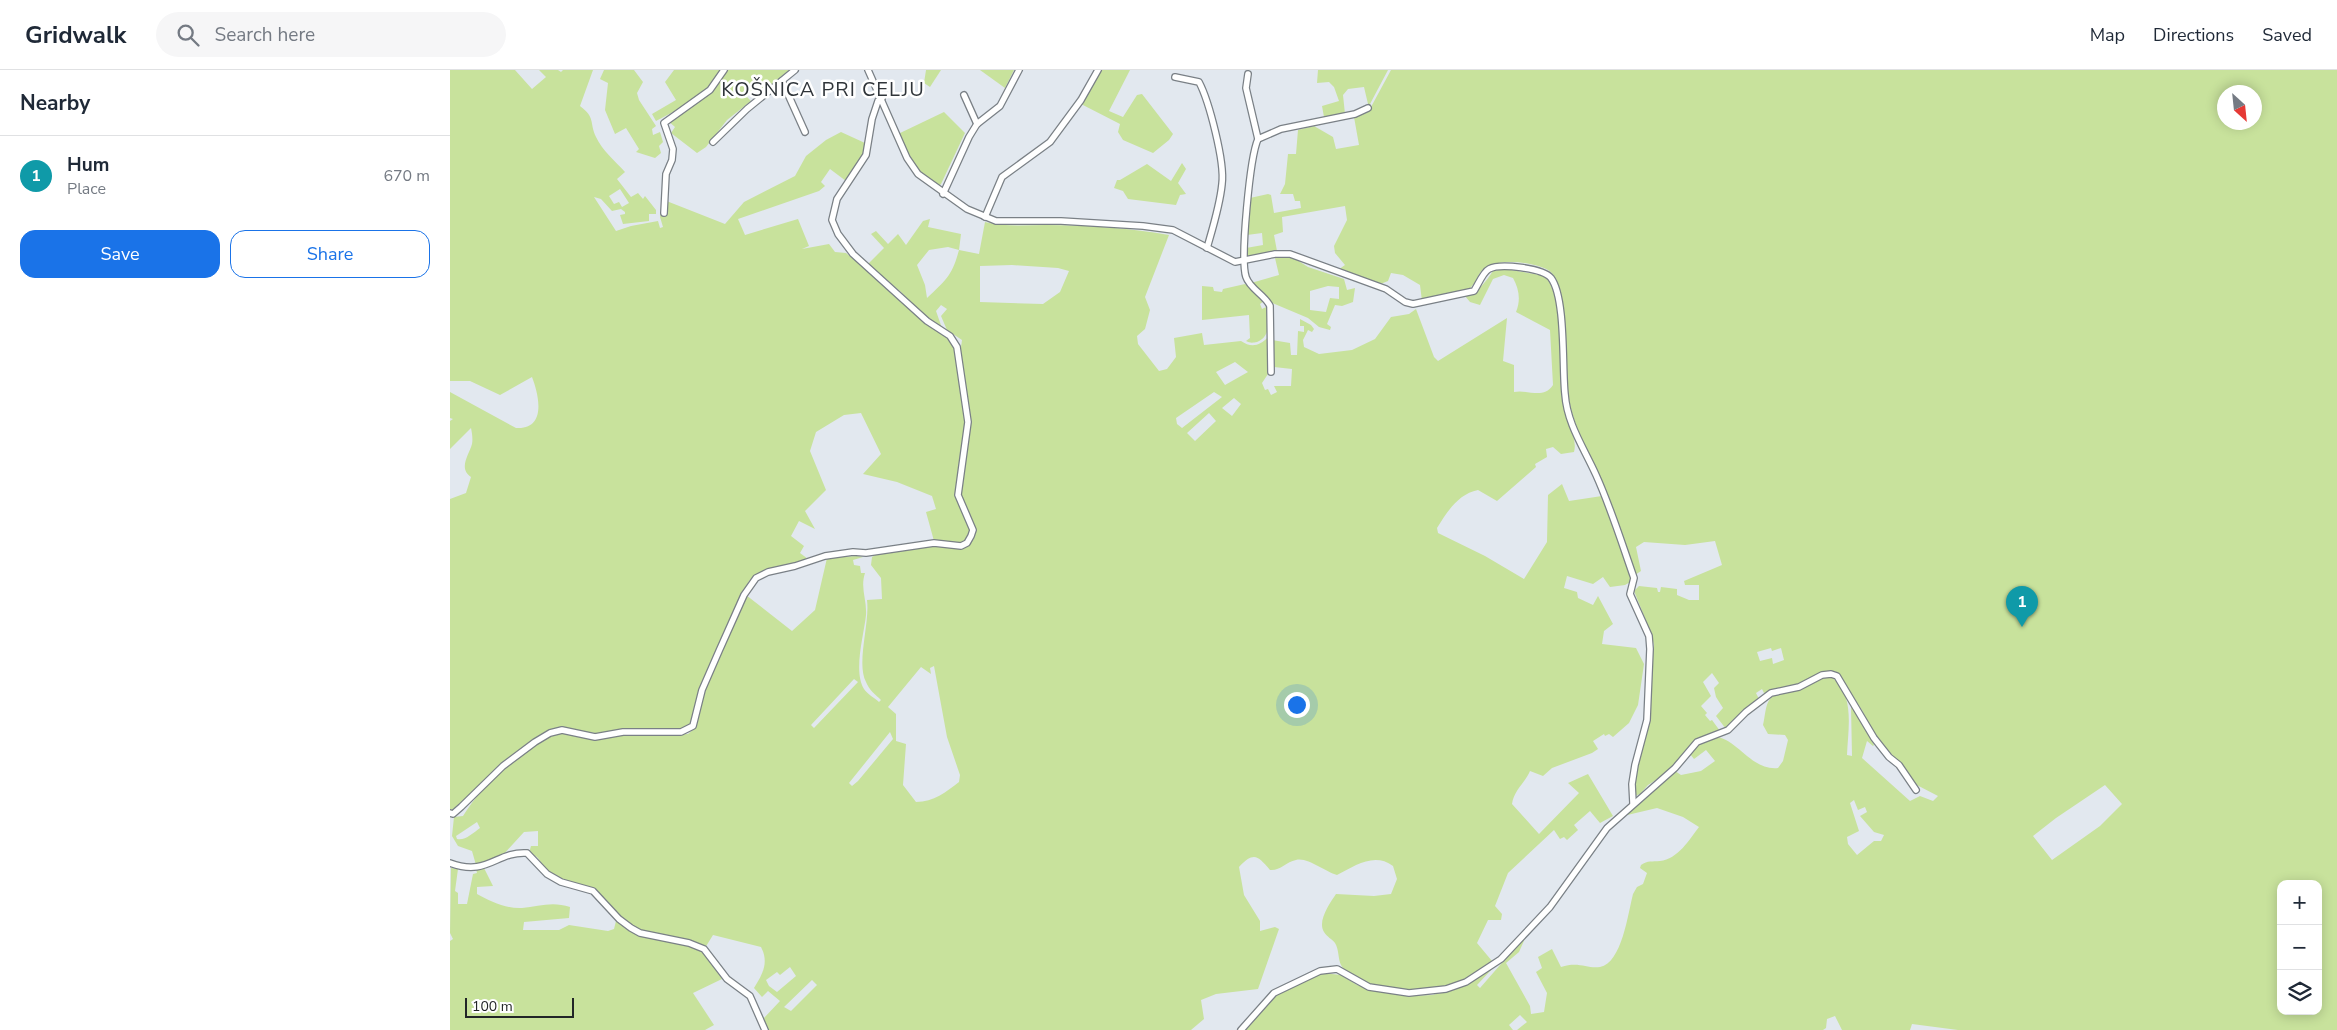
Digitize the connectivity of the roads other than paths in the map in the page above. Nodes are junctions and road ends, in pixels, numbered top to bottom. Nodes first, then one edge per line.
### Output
1 (724, 70) edge
2 (794, 70) edge
3 (868, 70) edge
4 (1019, 70) edge
5 (1098, 70) edge
6 (1248, 74) dead end
7 (1175, 77) dead end
8 (782, 81) junction
9 (964, 95) dead end
10 (882, 98) junction
11 (1368, 108) dead end
12 (977, 124) junction
13 (805, 132) dead end
14 (1258, 139) junction
15 (713, 142) dead end
16 (943, 194) junction
17 (664, 213) dead end
18 (985, 217) junction
19 (1207, 248) junction
20 (1244, 262) junction
21 (1271, 372) dead end
22 (1916, 790) dead end
23 (1633, 803) junction
24 (450, 813) edge
25 (450, 863) edge
26 (765, 1030) edge
27 (1241, 1030) edge

1 - 17 street
2 - 8 street
3 - 10 street
4 - 12 street
5 - 18 street
6 - 14 street
7 - 19 street
8 - 13 street
8 - 15 street
9 - 12 street
10 - 16 street
10 - 24 street
11 - 14 street
12 - 16 street
14 - 20 street
16 - 18 street
18 - 19 street
19 - 20 street
20 - 21 street
20 - 23 street
22 - 23 street
23 - 27 street
25 - 26 street

